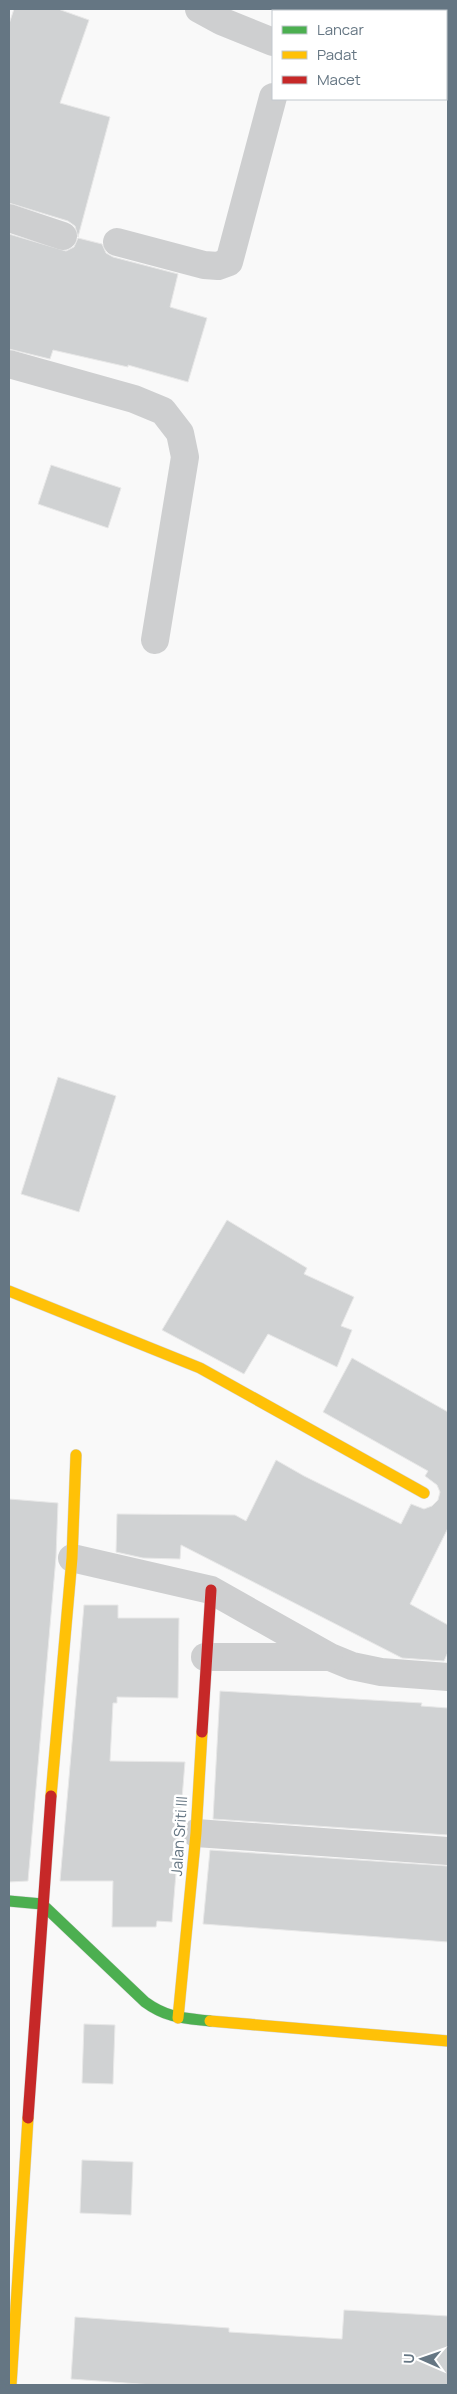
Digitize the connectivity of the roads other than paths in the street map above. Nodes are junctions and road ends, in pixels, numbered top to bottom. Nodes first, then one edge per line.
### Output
1 (199, 9) edge
2 (272, 42) edge
3 (272, 100) edge
4 (9, 218) edge
5 (63, 236) dead end
6 (117, 242) dead end
7 (9, 364) edge
8 (155, 640) dead end
9 (9, 1291) edge
10 (76, 1454) dead end
11 (424, 1492) dead end
12 (72, 1558) junction
13 (211, 1590) junction
14 (205, 1657) junction
15 (330, 1657) junction
16 (448, 1677) edge
17 (196, 1833) junction
18 (448, 1851) edge
19 (9, 1901) edge
20 (42, 1904) junction
21 (178, 2018) junction
22 (448, 2041) edge
23 (11, 2385) edge

1 - 2 street
3 - 6 street
4 - 5 street
7 - 8 street
9 - 11 street
10 - 12 street
12 - 13 street
12 - 20 street
13 - 14 street, Jalan Sriti III
13 - 15 street
14 - 15 street
14 - 17 street, Jalan Sriti III
15 - 16 street
17 - 18 street
17 - 21 street, Jalan Sriti III
19 - 20 street
20 - 21 street
20 - 23 street
21 - 22 street

